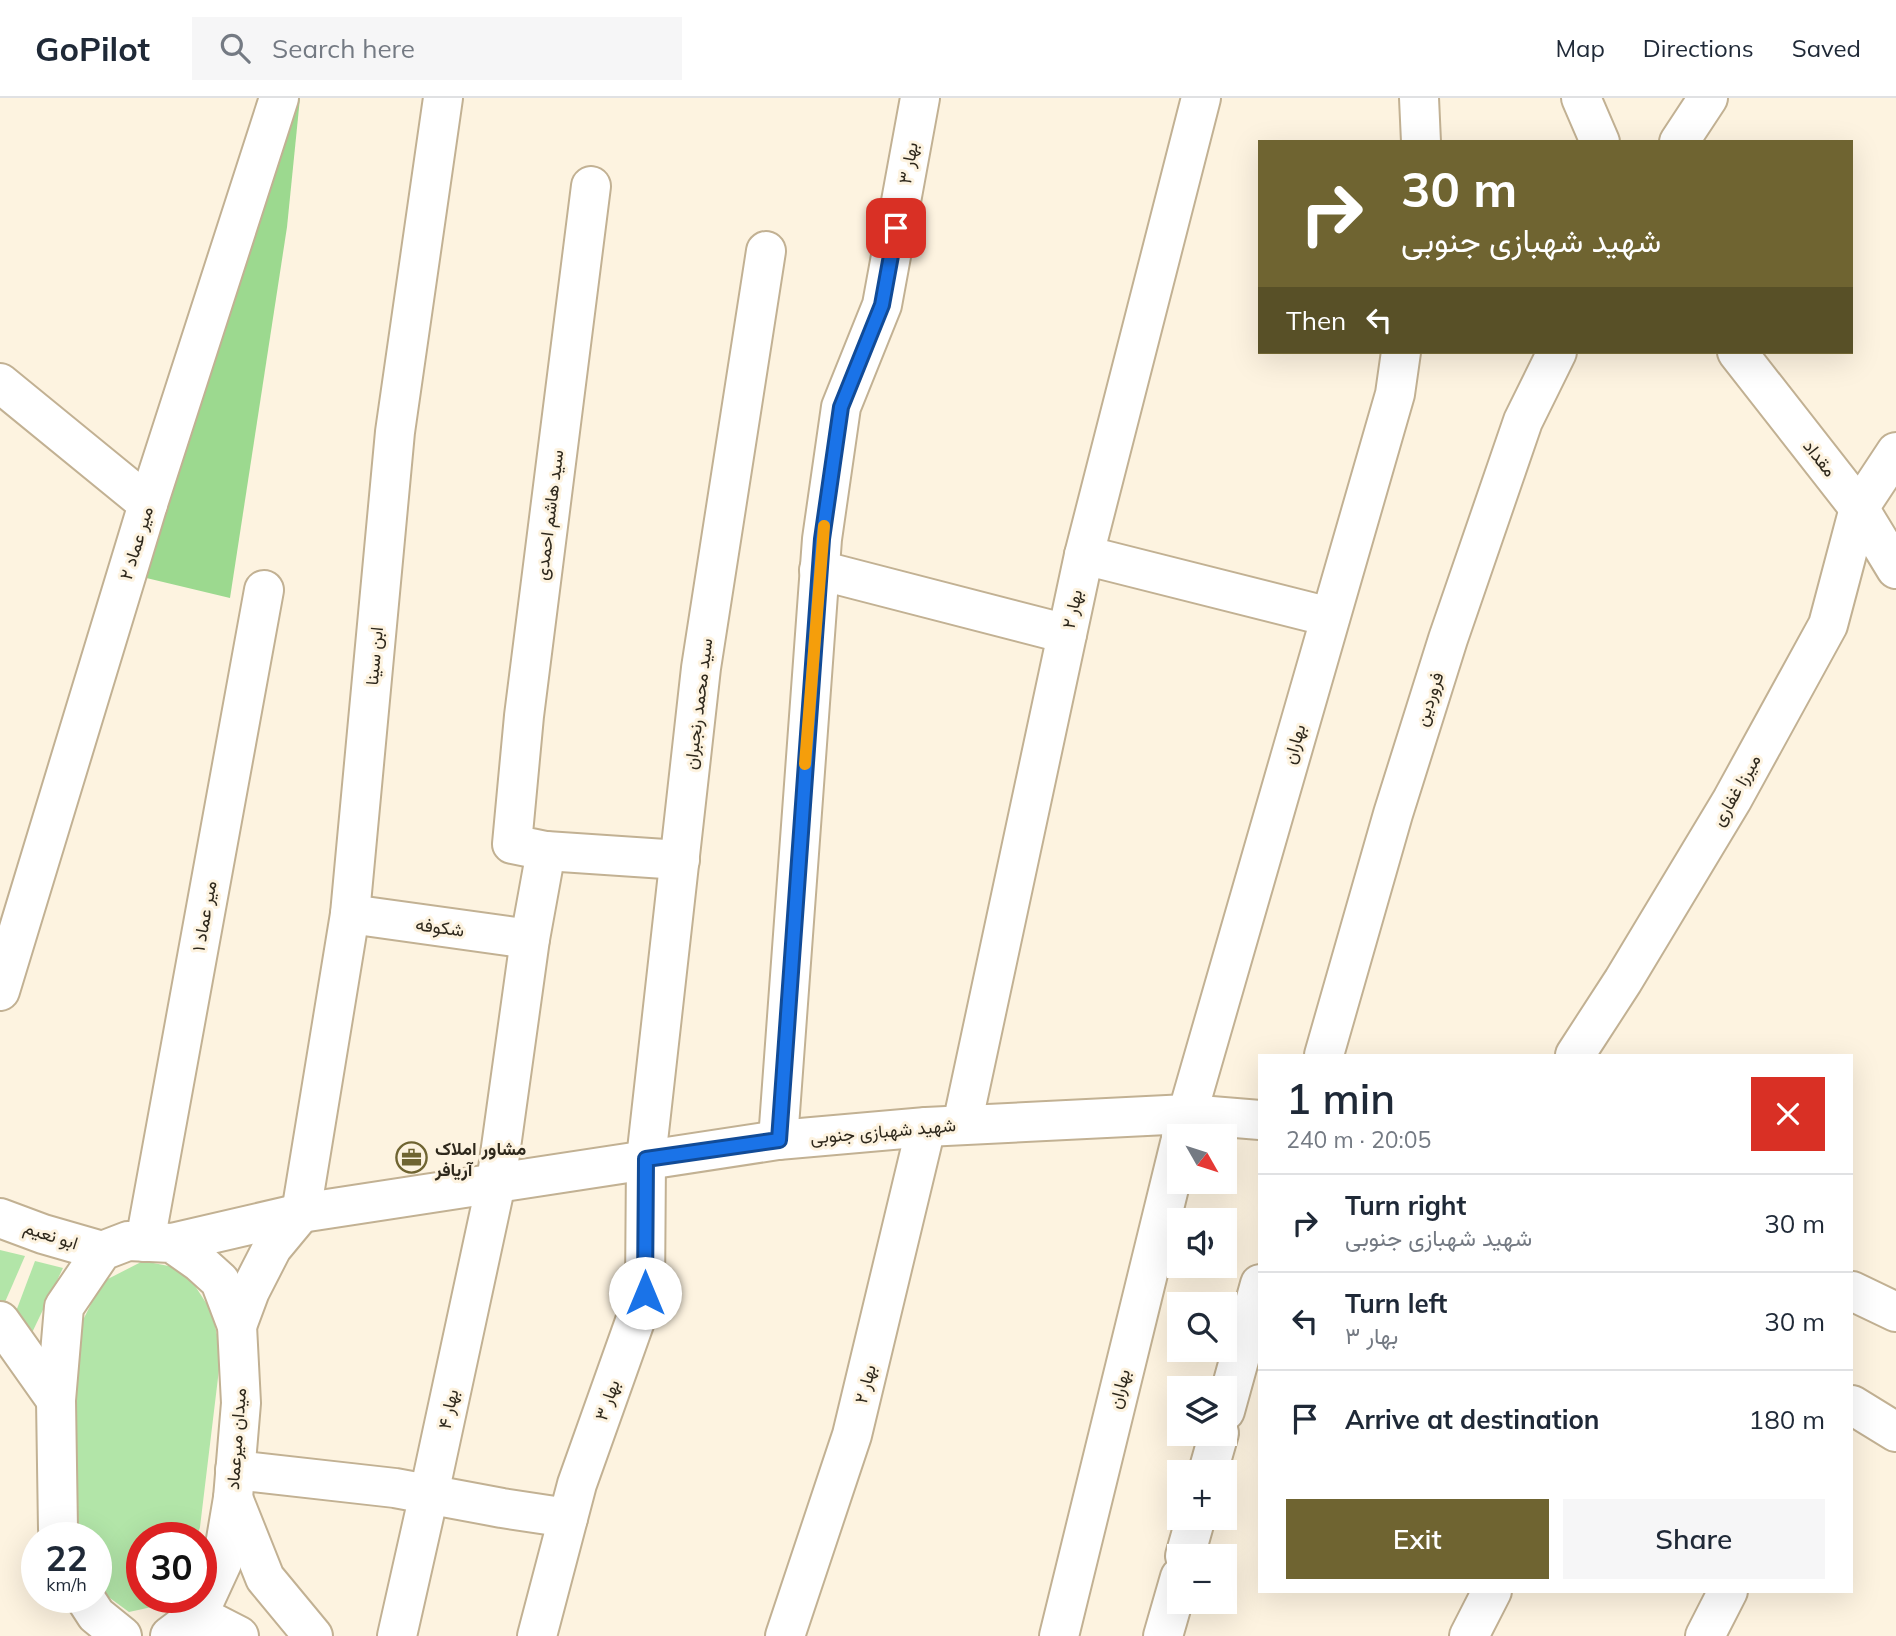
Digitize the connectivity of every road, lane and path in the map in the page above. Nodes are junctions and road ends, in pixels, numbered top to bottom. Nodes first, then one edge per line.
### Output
1 (279, 98) edge
2 (443, 98) edge
3 (920, 98) edge
4 (1201, 98) edge
5 (1419, 98) edge
6 (1581, 98) edge
7 (1708, 98) edge
8 (1421, 140) edge
9 (1599, 140) edge
10 (1680, 140) edge
11 (590, 186) dead end
12 (766, 251) dead end
13 (1401, 354) edge
14 (1557, 354) edge
15 (1739, 354) edge
16 (0, 383) edge
17 (1896, 452) edge
18 (148, 504) junction
19 (1859, 508) junction
20 (1084, 555) junction
21 (1896, 569) edge
22 (819, 570) junction
23 (264, 590) dead end
24 (1331, 617) junction
25 (1067, 634) junction
26 (529, 848) junction
27 (680, 860) junction
28 (350, 914) junction
29 (530, 939) junction
30 (0, 991) edge
31 (1324, 1054) edge
32 (1576, 1054) edge
33 (1258, 1120) edge
34 (1184, 1124) edge
35 (1232, 1124) edge
36 (944, 1126) junction
37 (1167, 1131) edge
38 (779, 1140) junction
39 (646, 1159) junction
40 (496, 1182) junction
41 (1167, 1193) edge
42 (301, 1213) junction
43 (0, 1218) edge
44 (159, 1242) junction
45 (102, 1251) junction
46 (1258, 1291) edge
47 (1853, 1291) edge
48 (1896, 1312) edge
49 (0, 1321) edge
50 (237, 1326) junction
51 (1235, 1376) edge
52 (56, 1400) junction
53 (1853, 1406) edge
54 (1896, 1433) edge
55 (234, 1484) junction
56 (429, 1494) junction
57 (568, 1518) junction
58 (58, 1522) edge
59 (1491, 1593) edge
60 (1727, 1593) edge
61 (95, 1613) edge
62 (1169, 1614) edge
63 (189, 1629) edge
64 (122, 1636) edge
65 (239, 1636) edge
66 (313, 1636) edge
67 (397, 1636) edge
68 (537, 1636) edge
69 (785, 1636) edge
70 (1059, 1636) edge
71 (1163, 1636) edge
72 (1469, 1636) edge
73 (1705, 1636) edge

1 - 18 street, میر عماد ۲
2 - 28 street, ابن سینا
3 - 22 street, بهار ۳
4 - 20 street, بهار ۲
5 - 8 street
6 - 9 street
7 - 10 street
11 - 26 street, سید هاشم احمدی
12 - 27 street, سید محمد رنجبران
13 - 24 street, بهاران
14 - 31 street, فروردین
15 - 19 street, مقداد
16 - 18 street
17 - 19 street, میرزا غفاری
18 - 30 street, میر عماد ۲
19 - 21 street, مقداد
19 - 32 street, میرزا غفاری
20 - 24 street
20 - 25 street, بهار ۲
22 - 25 street
22 - 38 street, بهار ۳
23 - 44 street, میر عماد ۱
24 - 34 street, بهاران
25 - 36 street, بهار ۲
26 - 27 street
26 - 29 street, سید هاشم احمدی
27 - 39 street, سید محمد رنجبران
28 - 29 street, شکوفه
28 - 42 street, ابن سینا
29 - 40 street, سید هاشم احمدی
33 - 35 street, شهید شهبازی جنوبی
36 - 37 street, شهید شهبازی جنوبی
36 - 38 street, شهید شهبازی جنوبی
36 - 69 street, بهار ۲
38 - 39 street, شهید شهبازی جنوبی
39 - 40 street, شهید شهبازی جنوبی
39 - 57 street, بهار ۳
40 - 42 street, شهید شهبازی جنوبی
40 - 56 street, بهار ۴
41 - 70 street, بهاران
42 - 44 street, شهید شهبازی جنوبی
42 - 50 street
43 - 45 street, ابو نعیم
44 - 45 street
44 - 50 street, میدان میرعماد
45 - 52 street
46 - 51 street
47 - 48 street
49 - 52 street
50 - 55 street, میدان میرعماد
52 - 58 street
53 - 54 street
55 - 56 street
55 - 63 street, میدان میرعماد
55 - 66 street
56 - 57 street
56 - 67 street, بهار ۴
57 - 68 street, بهار ۳
59 - 72 street
60 - 73 street
61 - 64 street
62 - 71 street
63 - 65 street

